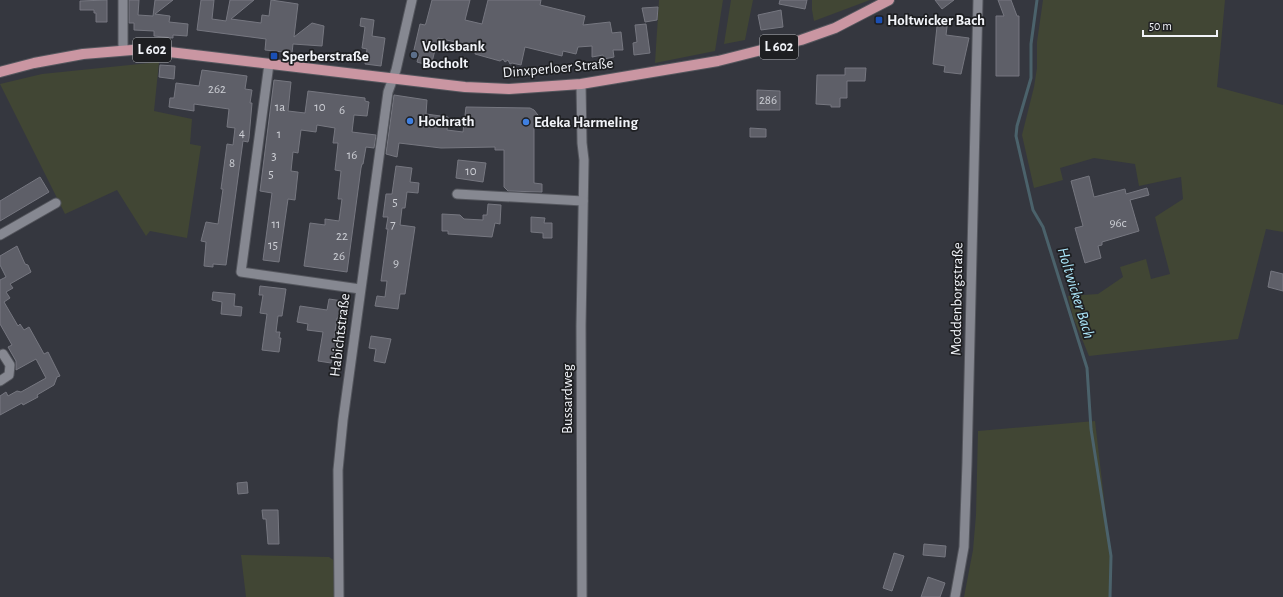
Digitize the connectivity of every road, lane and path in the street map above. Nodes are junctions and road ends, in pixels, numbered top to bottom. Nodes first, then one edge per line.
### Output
1 (123, 0) edge
2 (412, 0) edge
3 (889, 0) edge
4 (978, 0) edge
5 (123, 50) junction
6 (270, 64) junction
7 (0, 72) edge
8 (393, 79) junction
9 (581, 84) junction
10 (457, 194) dead end
11 (583, 201) junction
12 (56, 203) dead end
13 (0, 235) edge
14 (360, 289) junction
15 (1, 352) edge
16 (0, 382) edge
17 (339, 597) edge
18 (582, 597) edge
19 (955, 597) edge

1 - 5 street
2 - 8 street, Habichtstraße
3 - 9 main road, Dinxperloer Straße / L 602
4 - 19 street, Moddenborgstraße
5 - 6 main road, Dinxperloer Straße / L 602
5 - 7 main road, Dinxperloer Straße / L 602
6 - 8 main road, Dinxperloer Straße / L 602
6 - 14 street
8 - 9 main road, Dinxperloer Straße / L 602
8 - 14 street, Habichtstraße
9 - 11 street, Bussardweg
10 - 11 street
11 - 18 street, Bussardweg
12 - 13 street
14 - 17 street, Habichtstraße
15 - 16 street

